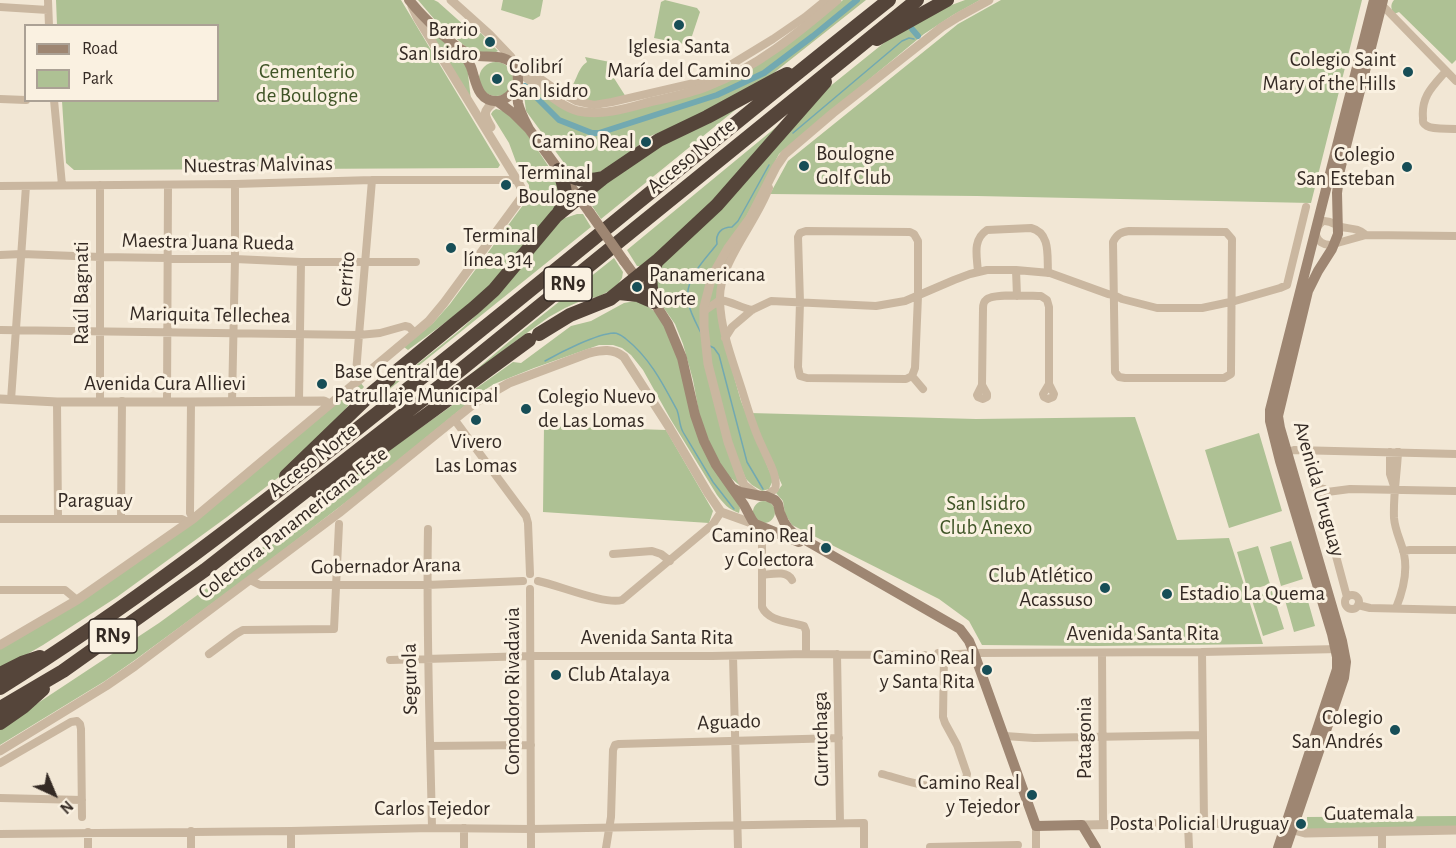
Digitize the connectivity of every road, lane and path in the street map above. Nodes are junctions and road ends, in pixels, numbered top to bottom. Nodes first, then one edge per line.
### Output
1 (48, 0) edge
2 (409, 0) edge
3 (451, 0) edge
4 (826, 0) edge
5 (837, 0) edge
6 (889, 0) edge
7 (917, 0) edge
8 (947, 0) edge
9 (989, 0) edge
10 (1380, 2) edge
11 (0, 8) edge
12 (48, 10) junction
13 (49, 24) edge
14 (458, 47) junction
15 (854, 50) junction
16 (495, 57) junction
17 (838, 63) junction
18 (515, 64) junction
19 (803, 68) junction
20 (1446, 71) junction
21 (1456, 81) edge
22 (475, 82) junction
23 (517, 86) junction
24 (0, 99) edge
25 (24, 100) edge
26 (496, 101) junction
27 (54, 102) edge
28 (478, 116) junction
29 (529, 129) junction
30 (1456, 129) edge
31 (776, 167) junction
32 (559, 170) junction
33 (603, 178) junction
34 (372, 180) junction
35 (517, 180) junction
36 (168, 184) junction
37 (235, 184) junction
38 (62, 185) junction
39 (100, 185) junction
40 (0, 186) edge
41 (26, 186) junction
42 (579, 198) junction
43 (1306, 207) dead end
44 (556, 216) junction
45 (1338, 226) junction
46 (1315, 230) junction
47 (1365, 235) junction
48 (1456, 236) edge
49 (1336, 242) junction
50 (22, 254) junction
51 (0, 255) edge
52 (101, 257) junction
53 (168, 258) junction
54 (235, 259) junction
55 (657, 261) junction
56 (301, 262) junction
57 (366, 262) junction
58 (416, 262) dead end
59 (1016, 270) junction
60 (978, 272) junction
61 (1048, 273) junction
62 (636, 278) junction
63 (619, 293) junction
64 (1114, 295) junction
65 (918, 296) junction
66 (1017, 296) junction
67 (720, 300) junction
68 (654, 302) junction
69 (800, 302) junction
70 (1232, 302) junction
71 (752, 310) junction
72 (704, 311) junction
73 (0, 330) edge
74 (17, 330) junction
75 (100, 331) junction
76 (168, 332) junction
77 (234, 333) junction
78 (416, 333) junction
79 (299, 334) junction
80 (359, 335) junction
81 (725, 338) junction
82 (912, 376) junction
83 (358, 380) junction
84 (1049, 384) dead end
85 (982, 385) dead end
86 (923, 389) dead end
87 (0, 399) edge
88 (11, 400) junction
89 (100, 401) junction
90 (122, 401) junction
91 (299, 401) junction
92 (57, 402) junction
93 (167, 402) junction
94 (191, 402) junction
95 (232, 402) junction
96 (330, 404) junction
97 (454, 419) junction
98 (1394, 452) junction
99 (1283, 453) junction
100 (1456, 453) edge
101 (732, 488) junction
102 (1395, 490) junction
103 (1456, 491) edge
104 (762, 496) junction
105 (295, 501) junction
106 (263, 503) junction
107 (721, 512) junction
108 (780, 513) junction
109 (750, 516) junction
110 (0, 519) edge
111 (58, 519) junction
112 (121, 519) junction
113 (190, 521) junction
114 (339, 524) dead end
115 (762, 527) junction
116 (428, 529) dead end
117 (1456, 550) edge
118 (1403, 551) junction
119 (613, 554) dead end
120 (670, 561) junction
121 (530, 574) junction
122 (762, 575) junction
123 (866, 576) junction
124 (250, 580) junction
125 (538, 580) junction
126 (792, 580) dead end
127 (523, 581) junction
128 (337, 585) junction
129 (427, 585) junction
130 (530, 589) junction
131 (0, 590) edge
132 (77, 600) junction
133 (1396, 609) junction
134 (1456, 610) edge
135 (0, 645) edge
136 (1340, 649) junction
137 (59, 651) junction
138 (1202, 652) junction
139 (974, 653) junction
140 (1102, 653) junction
141 (209, 654) dead end
142 (806, 654) junction
143 (837, 654) junction
144 (943, 655) junction
145 (531, 656) junction
146 (733, 656) junction
147 (390, 660) dead end
148 (428, 660) junction
149 (63, 671) junction
150 (0, 674) edge
151 (0, 688) edge
152 (0, 708) edge
153 (0, 723) edge
154 (1202, 735) junction
155 (1005, 736) junction
156 (1103, 736) junction
157 (839, 738) junction
158 (735, 740) junction
159 (531, 745) junction
160 (430, 746) junction
161 (0, 751) edge
162 (0, 763) edge
163 (882, 774) dead end
164 (0, 798) edge
165 (82, 800) junction
166 (82, 818) dead end
167 (840, 823) junction
168 (1204, 823) junction
169 (1103, 824) junction
170 (1188, 824) junction
171 (1078, 825) junction
172 (736, 826) junction
173 (1036, 826) junction
174 (609, 827) junction
175 (432, 828) junction
176 (464, 828) junction
177 (531, 828) junction
178 (1288, 828) junction
179 (192, 831) junction
180 (291, 831) junction
181 (1382, 831) junction
182 (1456, 831) edge
183 (88, 832) junction
184 (0, 834) edge
185 (1018, 845) dead end
186 (930, 847) edge
187 (975, 847) edge
188 (88, 848) edge
189 (191, 848) edge
190 (291, 848) edge
191 (464, 848) edge
192 (531, 848) edge
193 (606, 848) edge
194 (738, 848) edge
195 (864, 848) edge
196 (1036, 848) edge
197 (1088, 848) edge
198 (1096, 848) edge
199 (1189, 848) edge
200 (1278, 848) edge
201 (1287, 848) edge
202 (1382, 848) edge

1 - 12 street
2 - 14 main road
2 - 28 street
3 - 18 street
4 - 18 street
5 - 18 street
6 - 19 highway, Acceso Norte / RN9
7 - 15 highway, Acceso Norte / RN9
8 - 15 highway
9 - 31 street
10 - 20 street
10 - 45 main road, Avenida Uruguay
10 - 46 main road, Avenida Uruguay
11 - 12 street
12 - 13 street
14 - 16 main road
14 - 22 main road
15 - 17 highway, Acceso Norte / RN9
16 - 18 main road
16 - 22 main road
17 - 55 highway
17 - 105 highway, Acceso Norte / RN9
18 - 23 main road
19 - 33 highway
19 - 106 highway, Acceso Norte / RN9
20 - 21 street
20 - 30 street
22 - 26 main road
22 - 28 street
23 - 26 main road
23 - 29 main road
24 - 25 street
26 - 29 main road
26 - 35 street
27 - 38 street
28 - 35 street
29 - 32 main road
31 - 67 street
31 - 72 street
32 - 33 highway
32 - 42 main road
32 - 44 highway
33 - 42 highway
34 - 35 street, Nuestras Malvinas
34 - 37 street, Nuestras Malvinas
34 - 57 street, Cerrito
35 - 78 street
36 - 37 street, Nuestras Malvinas
36 - 39 street, Nuestras Malvinas
36 - 53 street
37 - 54 street
38 - 39 street, Nuestras Malvinas
38 - 41 street, Nuestras Malvinas
39 - 52 street, Raúl Bagnati
40 - 41 street, Nuestras Malvinas
41 - 50 street
42 - 44 highway
42 - 62 main road, bridge
43 - 70 street
44 - 106 highway
45 - 46 street
45 - 47 street
45 - 49 main road, Avenida Uruguay
46 - 49 street
46 - 99 main road, Avenida Uruguay
47 - 48 street
47 - 49 street
49 - 99 main road, Avenida Uruguay
50 - 51 street, Maestra Juana Rueda
50 - 52 street, Maestra Juana Rueda
50 - 74 street
52 - 53 street, Maestra Juana Rueda
52 - 75 street, Raúl Bagnati
53 - 54 street, Maestra Juana Rueda
53 - 76 street
54 - 56 street, Maestra Juana Rueda
54 - 77 street
55 - 62 highway
55 - 68 highway
56 - 57 street, Maestra Juana Rueda
56 - 79 street
57 - 58 street, Maestra Juana Rueda
57 - 80 street, Cerrito
59 - 60 street
59 - 61 street
59 - 66 street
60 - 61 street
60 - 65 street
61 - 64 street
62 - 63 highway
62 - 68 main road
63 - 68 highway
63 - 105 highway
64 - 70 street
64 - 70 street
64 - 70 street
65 - 69 street
65 - 69 street
65 - 82 street
66 - 84 street
66 - 85 street
67 - 71 street
67 - 72 street
67 - 81 street
68 - 101 main road
69 - 71 street
69 - 82 street
71 - 81 street
72 - 104 street
73 - 74 street, Mariquita Tellechea
74 - 75 street, Mariquita Tellechea
74 - 88 street
75 - 76 street, Mariquita Tellechea
75 - 89 street, Raúl Bagnati
76 - 77 street, Mariquita Tellechea
76 - 93 street
77 - 79 street, Mariquita Tellechea
77 - 95 street
78 - 80 street, Mariquita Tellechea
78 - 83 street
79 - 80 street, Mariquita Tellechea
79 - 91 street
80 - 83 street, Cerrito
81 - 104 street
82 - 86 street
83 - 96 street
87 - 88 street, Avenida Cura Allievi
88 - 92 street, Avenida Cura Allievi
89 - 90 street, Avenida Cura Allievi
89 - 92 street, Avenida Cura Allievi
90 - 93 street, Avenida Cura Allievi
90 - 112 street
91 - 95 street, Avenida Cura Allievi
91 - 96 street, Avenida Cura Allievi
92 - 111 street
93 - 94 street, Avenida Cura Allievi
94 - 95 street, Avenida Cura Allievi
94 - 113 street
96 - 113 street
97 - 107 street, Colectora Panamericana Este
97 - 121 street
97 - 124 street, Colectora Panamericana Este
98 - 99 street
98 - 100 street
98 - 102 street
99 - 136 main road, Avenida Uruguay
101 - 104 main road
101 - 109 main road
102 - 103 street
102 - 118 street
102 - 133 street
104 - 108 main road
104 - 109 main road
105 - 149 highway, Acceso Norte / RN9
106 - 137 highway, Acceso Norte / RN9
107 - 115 street
107 - 120 street
108 - 115 main road
108 - 123 main road
109 - 115 main road
110 - 111 street, Paraguay
111 - 112 street, Paraguay
112 - 113 street, Paraguay
113 - 132 street
114 - 128 street
115 - 122 street
115 - 123 main road
116 - 129 street, Segurola
117 - 118 street
118 - 133 street
119 - 120 street
120 - 125 street
121 - 125 street
121 - 127 street
122 - 126 street
122 - 142 street
123 - 139 main road
124 - 128 street, Gobernador Arana
124 - 161 street, Colectora Panamericana Este
125 - 130 street
127 - 129 street, Gobernador Arana
127 - 130 street
128 - 129 street, Gobernador Arana
128 - 141 street
129 - 148 street, Segurola
130 - 145 street, Comodoro Rivadavia
131 - 132 street
132 - 135 street
133 - 134 street
136 - 138 street, Avenida Santa Rita
136 - 178 main road, Avenida Uruguay
137 - 150 highway
137 - 151 highway, Acceso Norte / RN9
138 - 140 street, Avenida Santa Rita
138 - 154 street
139 - 140 street, Avenida Santa Rita
139 - 144 street, Avenida Santa Rita
139 - 155 main road
140 - 156 street, Patagonia
142 - 143 street, Avenida Santa Rita
142 - 146 street, Avenida Santa Rita
143 - 144 street, Avenida Santa Rita
143 - 157 street, Gurruchaga
144 - 163 street
145 - 146 street, Avenida Santa Rita
145 - 148 street, Avenida Santa Rita
145 - 159 street, Comodoro Rivadavia
146 - 158 street
147 - 148 street, Avenida Santa Rita
148 - 160 street, Segurola
149 - 152 highway, Acceso Norte / RN9
149 - 153 highway
154 - 156 street
154 - 168 street
155 - 156 street
155 - 173 main road
156 - 169 street, Patagonia
157 - 158 street, Aguado
157 - 167 street, Gurruchaga
158 - 172 street
158 - 174 street, Aguado
159 - 160 street
159 - 177 street, Comodoro Rivadavia
160 - 175 street, Segurola
162 - 165 street
164 - 165 street
165 - 166 street
167 - 172 street, Carlos Tejedor
167 - 195 street, Carlos Tejedor
168 - 170 street
168 - 178 street
169 - 170 street
169 - 171 street
170 - 199 street
171 - 173 main road
171 - 197 main road
171 - 198 main road
172 - 174 street, Carlos Tejedor
172 - 194 street
173 - 196 street
174 - 177 street, Carlos Tejedor
174 - 193 street
175 - 176 street, Carlos Tejedor
175 - 180 street, Carlos Tejedor
176 - 177 street, Carlos Tejedor
176 - 191 street
177 - 192 street, Comodoro Rivadavia
178 - 181 street, Guatemala
178 - 200 main road, Avenida Uruguay
178 - 201 main road, Avenida Uruguay
179 - 180 street, Carlos Tejedor
179 - 183 street, Carlos Tejedor
179 - 189 street
180 - 190 street
181 - 182 street, Guatemala
181 - 202 street
183 - 184 street, Carlos Tejedor
183 - 188 street
185 - 187 street
186 - 187 street

